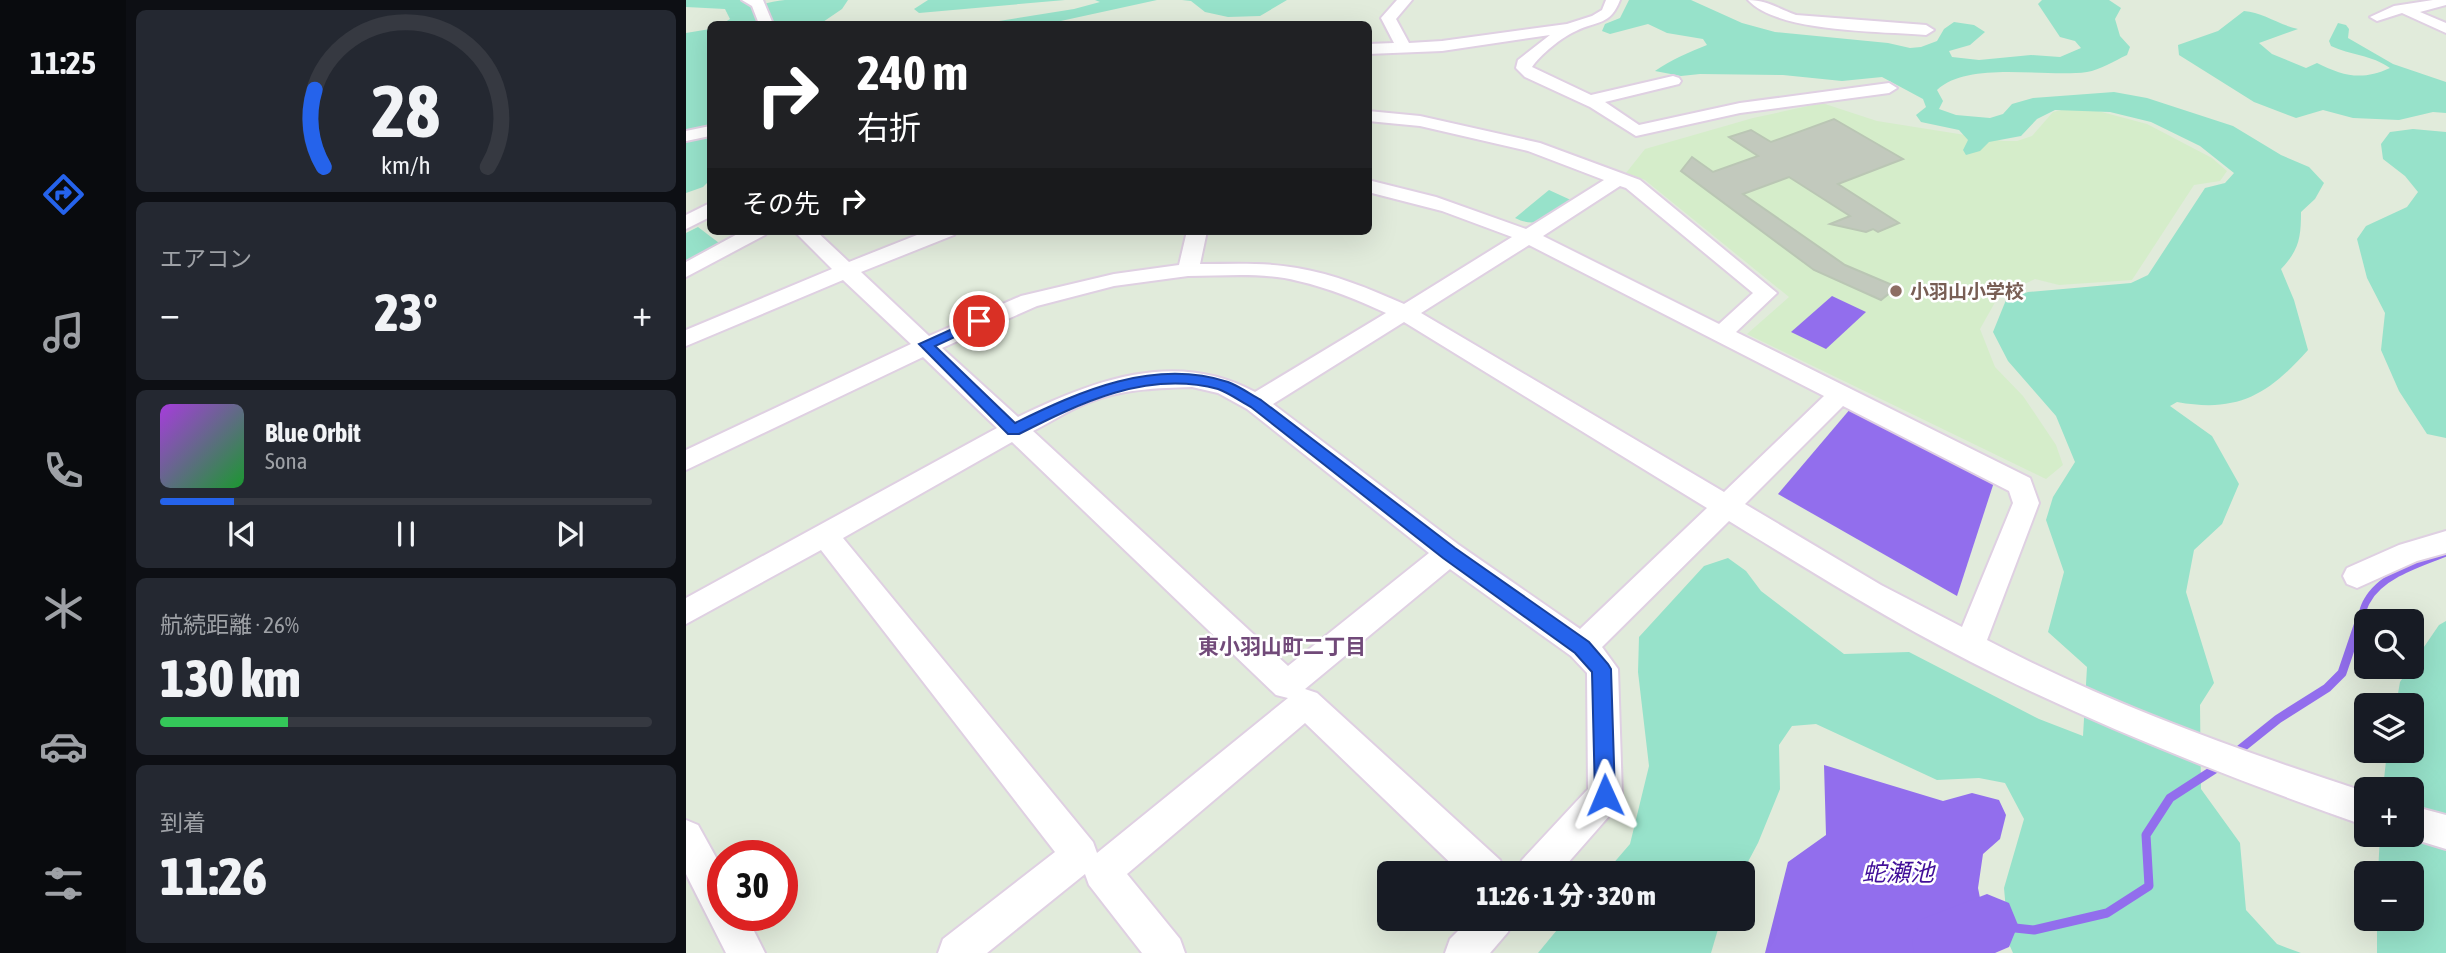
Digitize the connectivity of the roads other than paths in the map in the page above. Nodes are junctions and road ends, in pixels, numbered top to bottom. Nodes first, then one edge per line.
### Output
1 (749, 0) edge
2 (1613, 0) edge
3 (1755, 0) edge
4 (2387, 0) edge
5 (2446, 1) edge
6 (1398, 2) edge
7 (2405, 9) junction
8 (2377, 17) dead end
9 (765, 21) edge
10 (1569, 28) junction
11 (2446, 28) edge
12 (1926, 30) dead end
13 (1404, 47) junction
14 (1372, 49) edge
15 (1673, 81) dead end
16 (1889, 88) dead end
17 (1590, 100) junction
18 (1372, 116) edge
19 (707, 132) edge
20 (686, 136) edge
21 (1618, 179) junction
22 (1372, 187) edge
23 (707, 211) edge
24 (686, 223) edge
25 (751, 235) edge
26 (808, 235) edge
27 (937, 235) edge
28 (1196, 235) edge
29 (1527, 236) junction
30 (1188, 270) junction
31 (686, 271) edge
32 (847, 271) junction
33 (1405, 313) junction
34 (1721, 334) junction
35 (686, 339) edge
36 (926, 344) junction
37 (1841, 394) junction
38 (1256, 403) junction
39 (1013, 430) junction
40 (686, 461) edge
41 (1726, 505) junction
42 (825, 535) junction
43 (2446, 542) edge
44 (1449, 553) junction
45 (2357, 576) dead end
46 (686, 612) edge
47 (1969, 646) junction
48 (1582, 647) junction
49 (2354, 805) edge
50 (2424, 826) edge
51 (2446, 832) edge
52 (686, 837) edge
53 (1474, 861) edge
54 (1546, 861) edge
55 (707, 877) edge
56 (734, 931) edge
57 (1483, 931) edge
58 (746, 953) edge
59 (957, 953) edge
60 (1166, 953) edge
61 (1464, 953) edge

1 - 9 street
2 - 10 street
3 - 12 street
4 - 7 street
5 - 7 street
6 - 13 street
7 - 8 street
7 - 11 street
10 - 13 street
10 - 17 street
13 - 14 street
15 - 17 street
16 - 17 street
18 - 21 street
19 - 20 street
21 - 29 street
21 - 34 street
22 - 29 street
23 - 24 street
25 - 31 street
26 - 32 street
27 - 32 street
28 - 30 street
29 - 33 street
29 - 34 street
30 - 33 street
30 - 36 street
32 - 35 street
32 - 36 street
33 - 38 street
33 - 41 street
34 - 37 street
36 - 39 street
36 - 40 street
37 - 41 street
37 - 47 street
38 - 39 street
38 - 44 street
39 - 42 street
39 - 44 street
41 - 47 street
41 - 48 street
42 - 46 street
42 - 59 street
43 - 45 street
44 - 48 street
47 - 49 street
48 - 54 street
50 - 51 street
52 - 55 street
53 - 60 street
56 - 58 street
57 - 61 street

